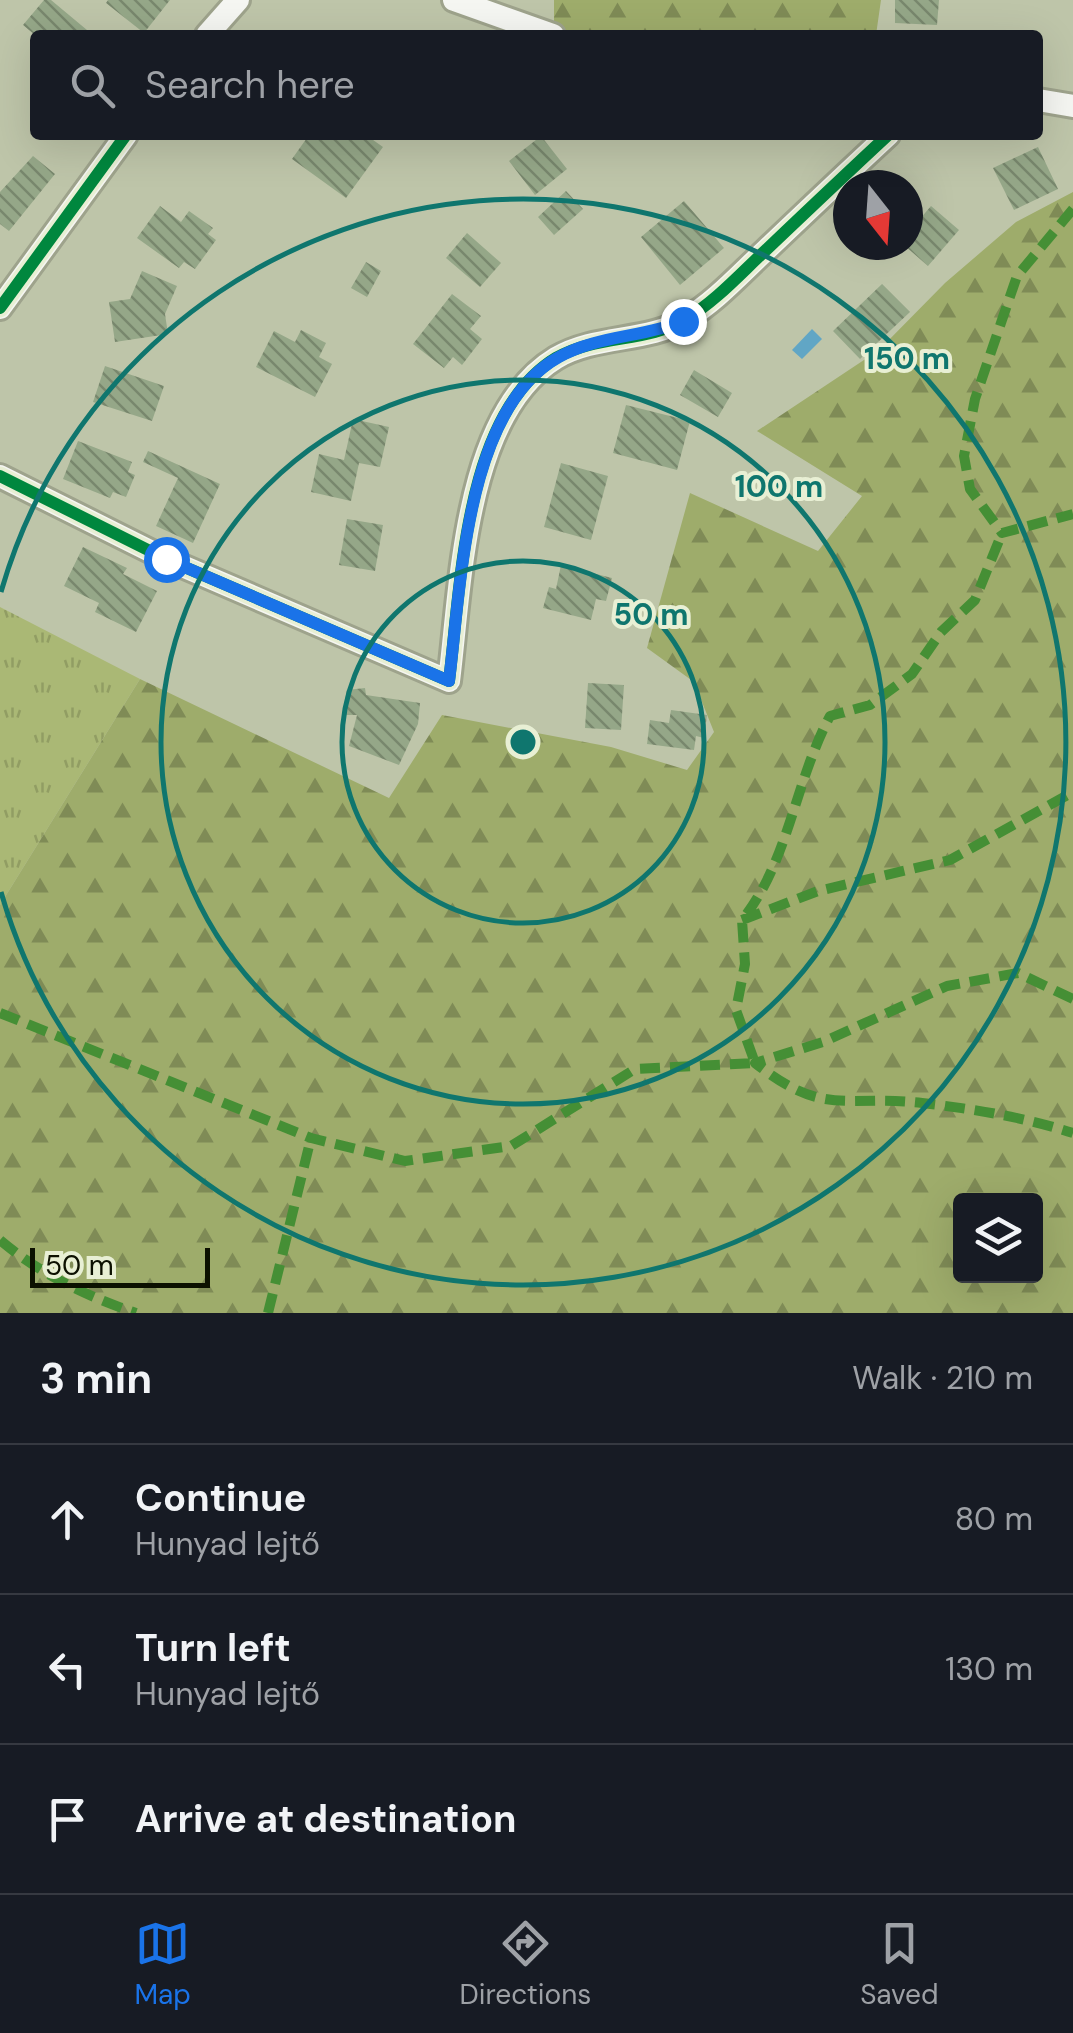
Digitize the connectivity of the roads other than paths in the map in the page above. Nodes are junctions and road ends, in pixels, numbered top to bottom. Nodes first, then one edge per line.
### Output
1 (238, 0) edge
2 (454, 0) edge
3 (211, 30) edge
4 (539, 30) edge
5 (1043, 101) edge
6 (1073, 106) edge
7 (122, 140) edge
8 (883, 140) edge
9 (0, 308) edge
10 (0, 476) edge

1 - 3 street
2 - 4 street
5 - 6 street
7 - 9 street
8 - 10 street

